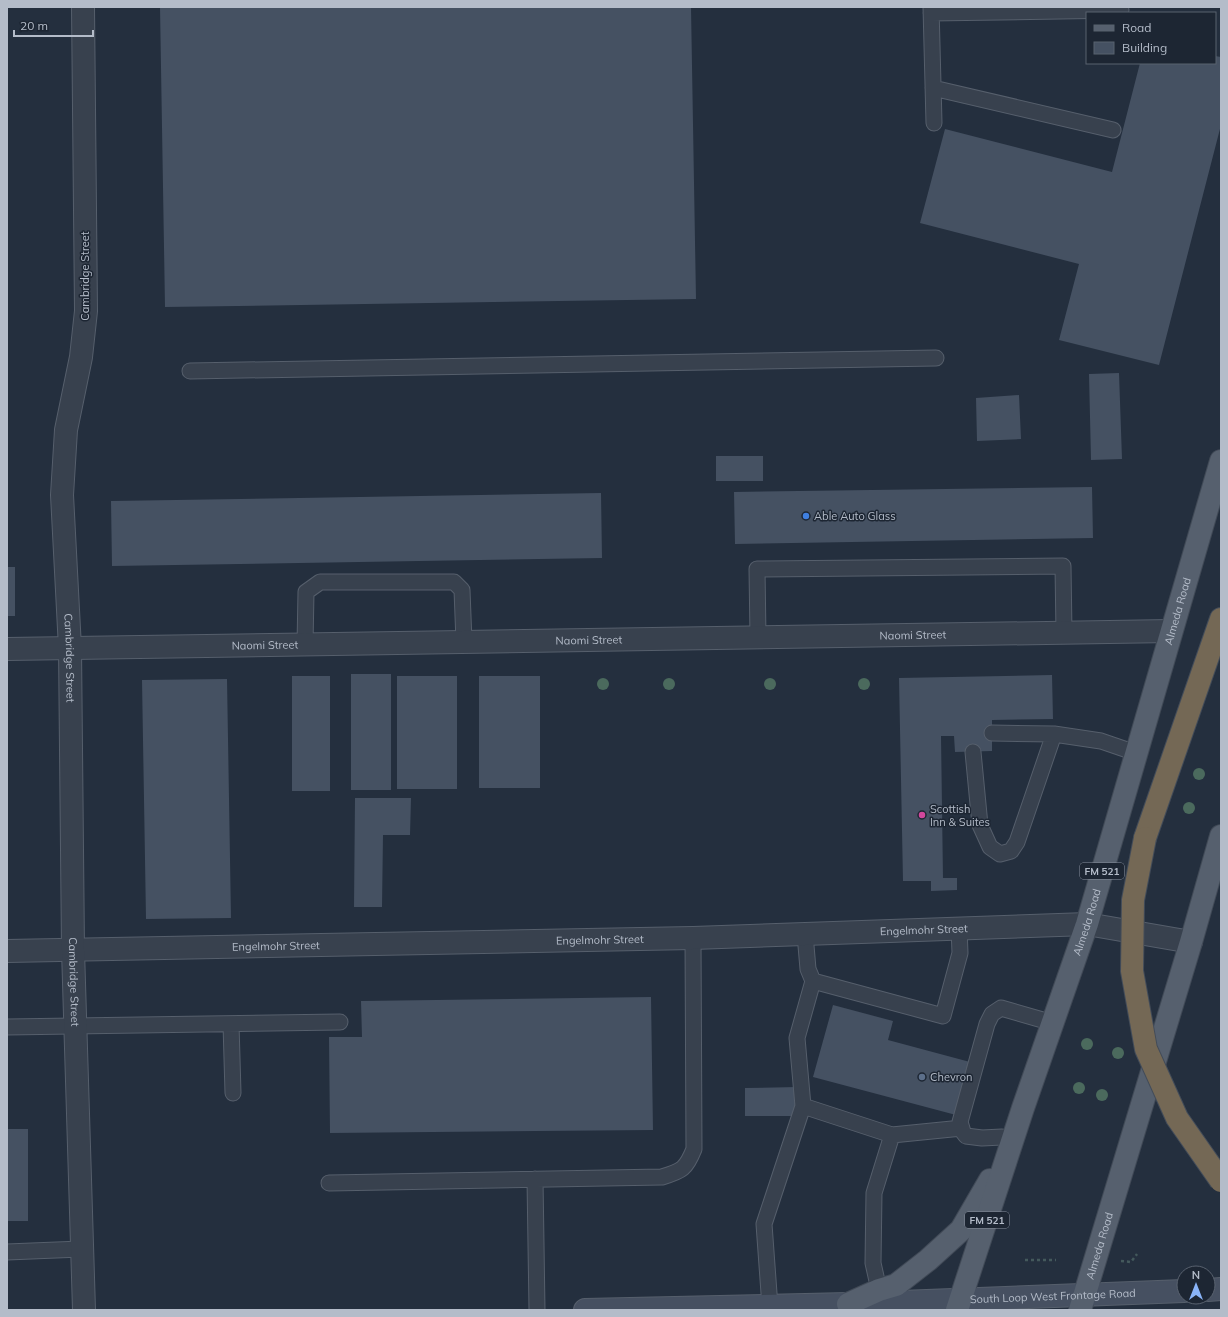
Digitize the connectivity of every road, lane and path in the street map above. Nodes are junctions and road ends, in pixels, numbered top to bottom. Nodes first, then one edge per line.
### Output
1 (83, 7) edge
2 (931, 10) edge
3 (1121, 10) dead end
4 (933, 88) junction
5 (934, 122) dead end
6 (1114, 130) dead end
7 (936, 358) dead end
8 (190, 371) dead end
9 (1221, 461) edge
10 (1221, 620) edge
11 (1171, 631) junction
12 (1064, 632) junction
13 (758, 637) junction
14 (464, 642) junction
15 (305, 645) junction
16 (70, 648) junction
17 (7, 649) edge
18 (992, 733) dead end
19 (1054, 734) junction
20 (973, 752) dead end
21 (1136, 754) junction
22 (1221, 836) edge
23 (1087, 924) junction
24 (959, 928) junction
25 (805, 934) junction
26 (693, 938) junction
27 (1191, 942) junction
28 (73, 950) junction
29 (7, 951) edge
30 (813, 981) junction
31 (340, 1022) dead end
32 (1053, 1023) junction
33 (231, 1024) junction
34 (75, 1026) junction
35 (7, 1027) edge
36 (234, 1093) dead end
37 (803, 1106) junction
38 (962, 1128) junction
39 (892, 1135) junction
40 (1013, 1140) junction
41 (535, 1180) junction
42 (1221, 1181) edge
43 (329, 1182) dead end
44 (82, 1249) junction
45 (7, 1252) edge
46 (1137, 1254) dead end
47 (1025, 1260) dead end
48 (1056, 1260) dead end
49 (1117, 1261) dead end
50 (879, 1290) junction
51 (1176, 1292) edge
52 (1083, 1302) edge
53 (848, 1304) junction
54 (959, 1305) edge
55 (775, 1308) edge
56 (84, 1310) edge
57 (537, 1310) edge
58 (585, 1310) edge

1 - 16 street, Cambridge Street
2 - 3 lane
2 - 4 lane
4 - 5 lane
4 - 6 lane
7 - 8 lane
9 - 11 main road, Almeda Road / FM 521
10 - 42 highway, bridge
11 - 12 street, Naomi Street
11 - 21 main road, Almeda Road / FM 521
12 - 13 street, Naomi Street
12 - 13 lane
13 - 14 street, Naomi Street
14 - 15 street, Naomi Street
14 - 15 lane
15 - 16 street, Naomi Street
16 - 17 street, Naomi Street
16 - 28 street, Cambridge Street
18 - 19 lane
19 - 20 lane
19 - 21 lane
21 - 23 main road, Almeda Road / FM 521
22 - 27 main road, Almeda Road
23 - 24 street, Engelmohr Street
23 - 27 street, Engelmohr Street
23 - 32 main road, Almeda Road / FM 521
24 - 25 street, Engelmohr Street
24 - 30 lane
25 - 26 street, Engelmohr Street
25 - 30 lane
26 - 28 street, Engelmohr Street
26 - 41 lane
27 - 52 main road, Almeda Road
28 - 29 street, Engelmohr Street
28 - 34 street, Cambridge Street
30 - 37 lane
31 - 33 lane
32 - 38 lane
32 - 40 main road, Almeda Road / FM 521
33 - 34 lane
33 - 36 lane
34 - 35 lane
34 - 44 street, Cambridge Street
37 - 39 lane
37 - 55 lane
38 - 39 lane
38 - 40 lane
39 - 50 lane
40 - 50 main road
40 - 54 main road, Almeda Road / FM 521
41 - 43 lane
41 - 57 lane
44 - 45 lane
44 - 56 street, Cambridge Street
46 - 49 path
47 - 48 path
50 - 53 main road
51 - 52 main road, South Loop West Frontage Road
52 - 54 main road, South Loop West Frontage Road
53 - 54 main road, South Loop West Frontage Road
53 - 55 main road, South Loop West Frontage Road
55 - 58 main road, South Loop West Frontage Road

